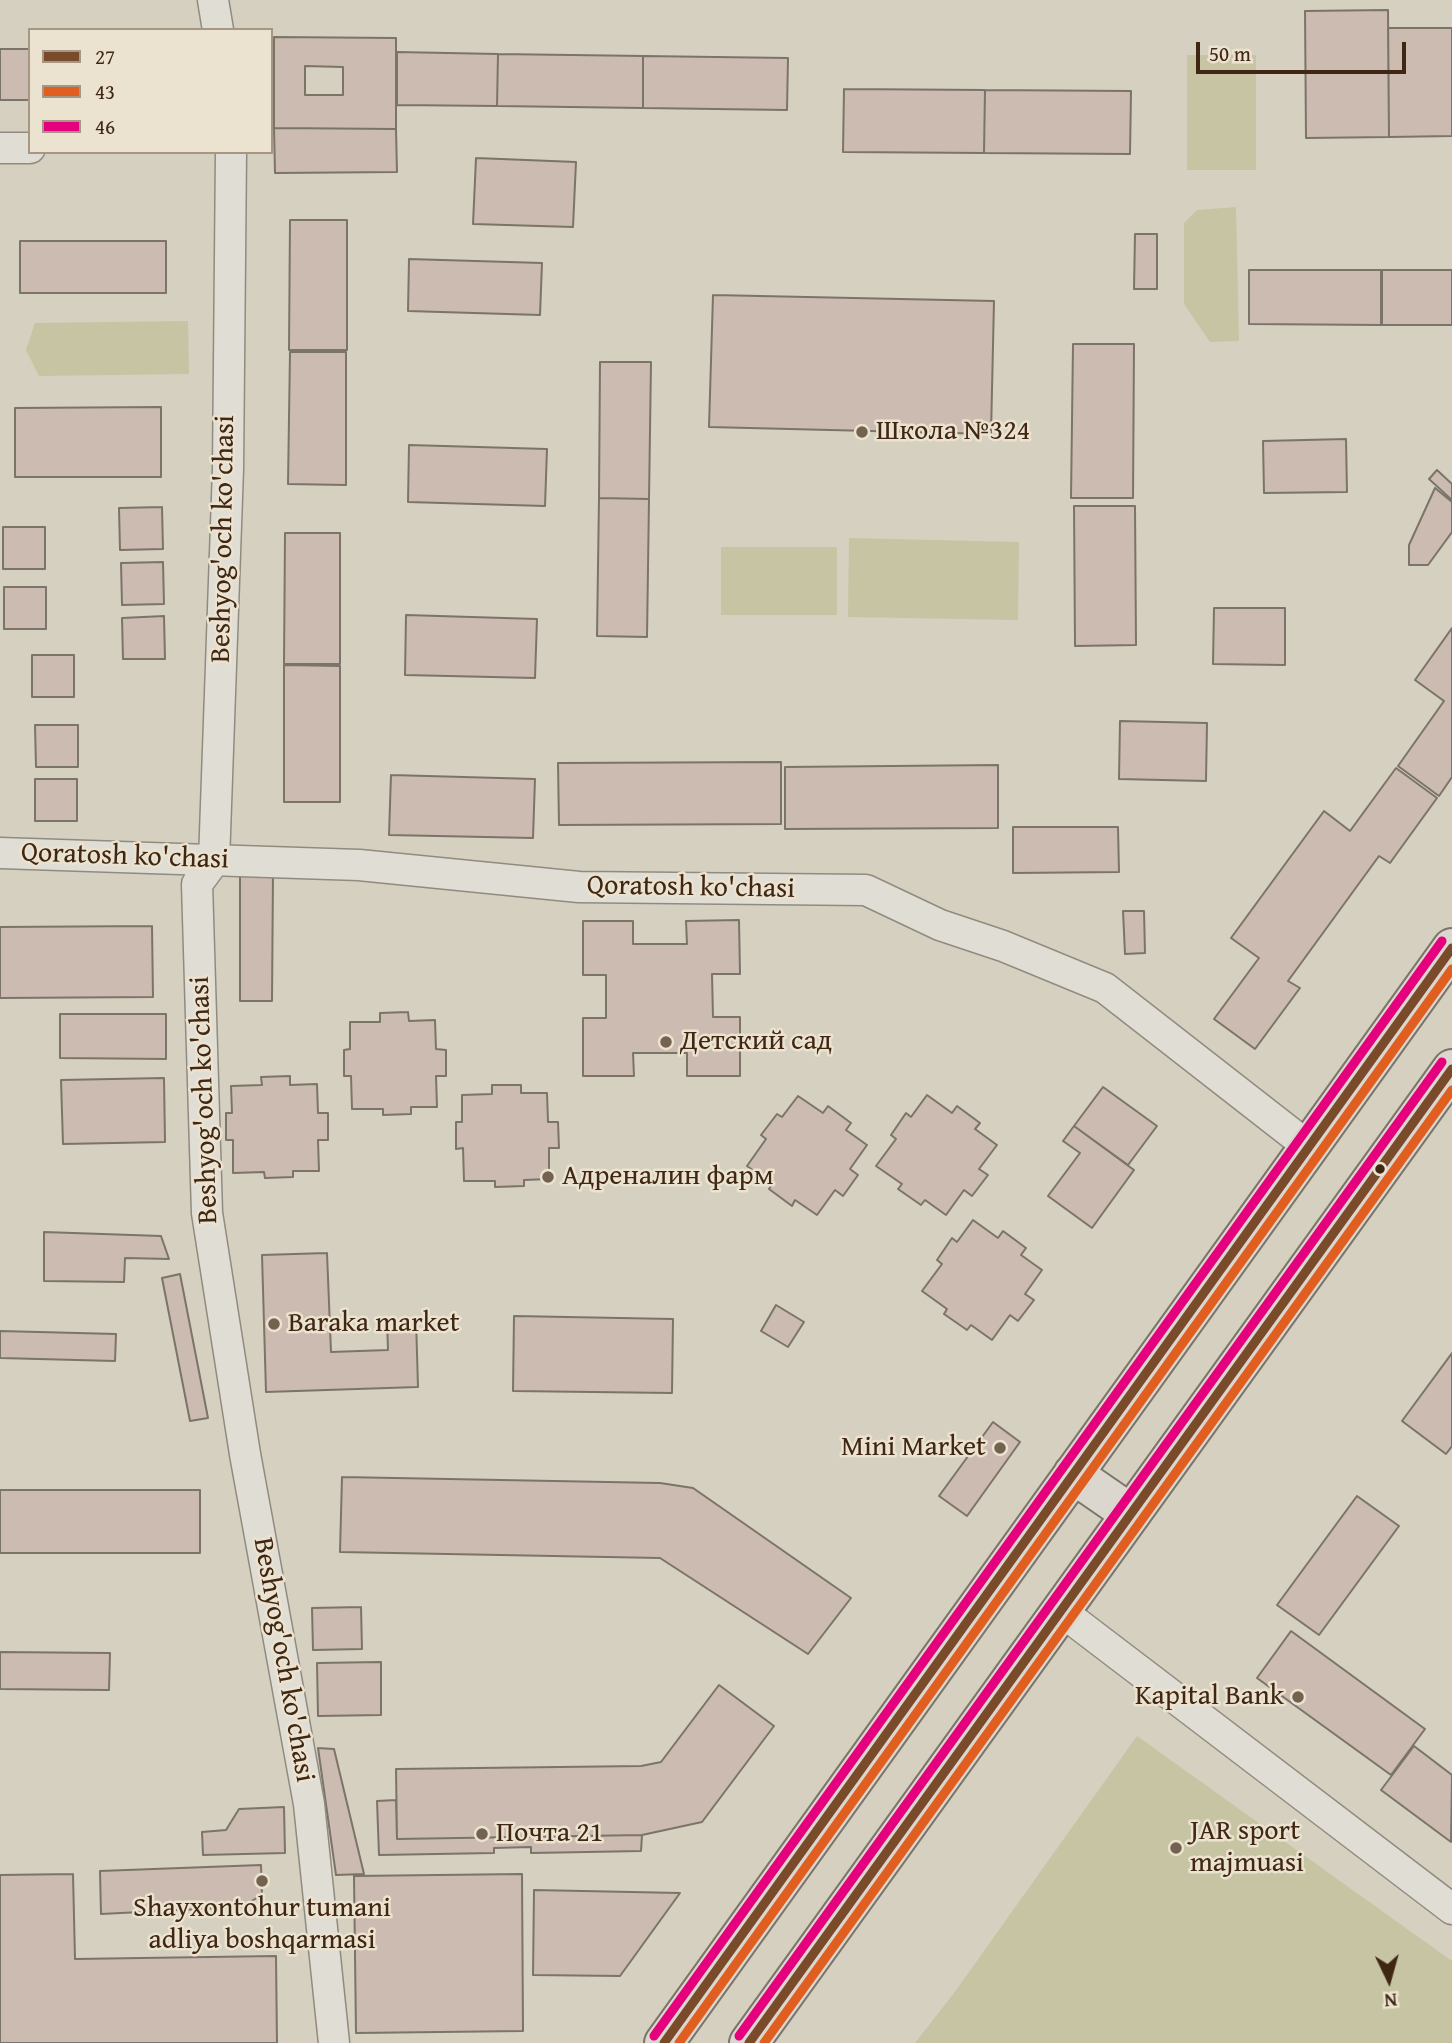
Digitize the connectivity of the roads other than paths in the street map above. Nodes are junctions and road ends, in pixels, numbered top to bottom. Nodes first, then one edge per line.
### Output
1 (213, 0) edge
2 (218, 28) edge
3 (0, 148) edge
4 (28, 148) edge
5 (231, 154) edge
6 (0, 853) edge
7 (214, 861) junction
8 (1452, 948) edge
9 (1452, 1069) edge
10 (1310, 1147) junction
11 (1073, 1475) junction
12 (1130, 1514) junction
13 (1060, 1611) junction
14 (1452, 1909) edge
15 (334, 2043) edge
16 (664, 2043) edge
17 (749, 2043) edge

1 - 2 street
3 - 4 street
5 - 7 street, Beshyog'och ko'chasi
6 - 7 street, Qoratosh ko'chasi
7 - 10 street, Qoratosh ko'chasi
7 - 15 street, Beshyog'och ko'chasi
8 - 10 main road
9 - 12 main road
10 - 11 main road
11 - 12 main road
11 - 16 main road
12 - 13 main road
13 - 14 street
13 - 17 main road

